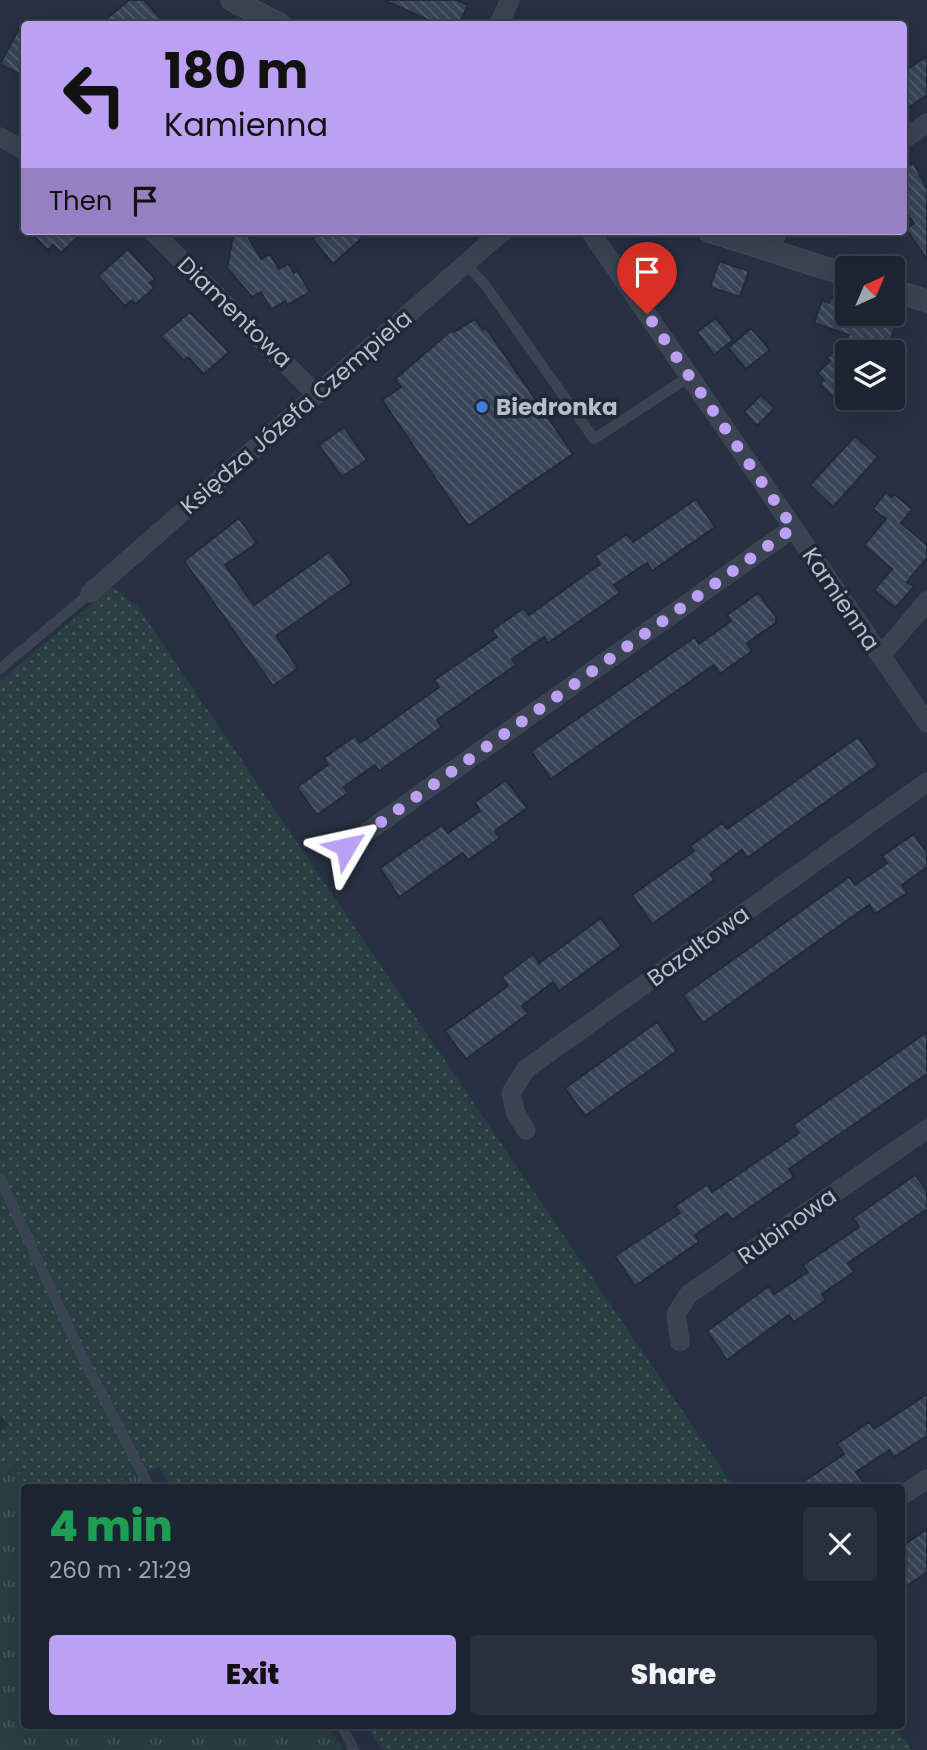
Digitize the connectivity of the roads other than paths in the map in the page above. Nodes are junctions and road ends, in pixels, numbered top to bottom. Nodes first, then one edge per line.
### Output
1 (232, 0) edge
2 (510, 0) edge
3 (273, 21) edge
4 (500, 21) edge
5 (927, 123) edge
6 (0, 137) edge
7 (907, 137) edge
8 (21, 148) edge
9 (156, 235) edge
10 (498, 235) edge
11 (593, 235) edge
12 (735, 235) edge
13 (774, 241) edge
14 (465, 263) junction
15 (835, 269) edge
16 (905, 294) edge
17 (927, 301) edge
18 (690, 376) junction
19 (316, 394) junction
20 (793, 528) junction
21 (90, 593) joint
22 (927, 601) edge
23 (878, 653) junction
24 (0, 669) edge
25 (927, 723) edge
26 (927, 782) edge
27 (346, 847) dead end
28 (927, 1129) edge
29 (526, 1130) dead end
30 (0, 1178) edge
31 (680, 1342) dead end
32 (927, 1479) edge
33 (148, 1484) edge
34 (905, 1493) edge
35 (344, 1729) edge
36 (354, 1750) edge

1 - 3 street
2 - 4 street
5 - 7 street
6 - 8 street
9 - 19 street, Diamentowa
10 - 14 street, Księdza Józefa Czempiela
11 - 18 street, Kamienna
12 - 13 street
13 - 15 street
14 - 18 lane
14 - 19 street, Księdza Józefa Czempiela
16 - 17 street
18 - 20 street, Kamienna
19 - 21 street, Księdza Józefa Czempiela
20 - 23 street, Kamienna
20 - 27 street
21 - 24 lane
22 - 23 street
23 - 25 street, Kamienna
26 - 29 street, Bazaltowa
28 - 31 street, Rubinowa
30 - 33 lane
32 - 34 street
35 - 36 lane

